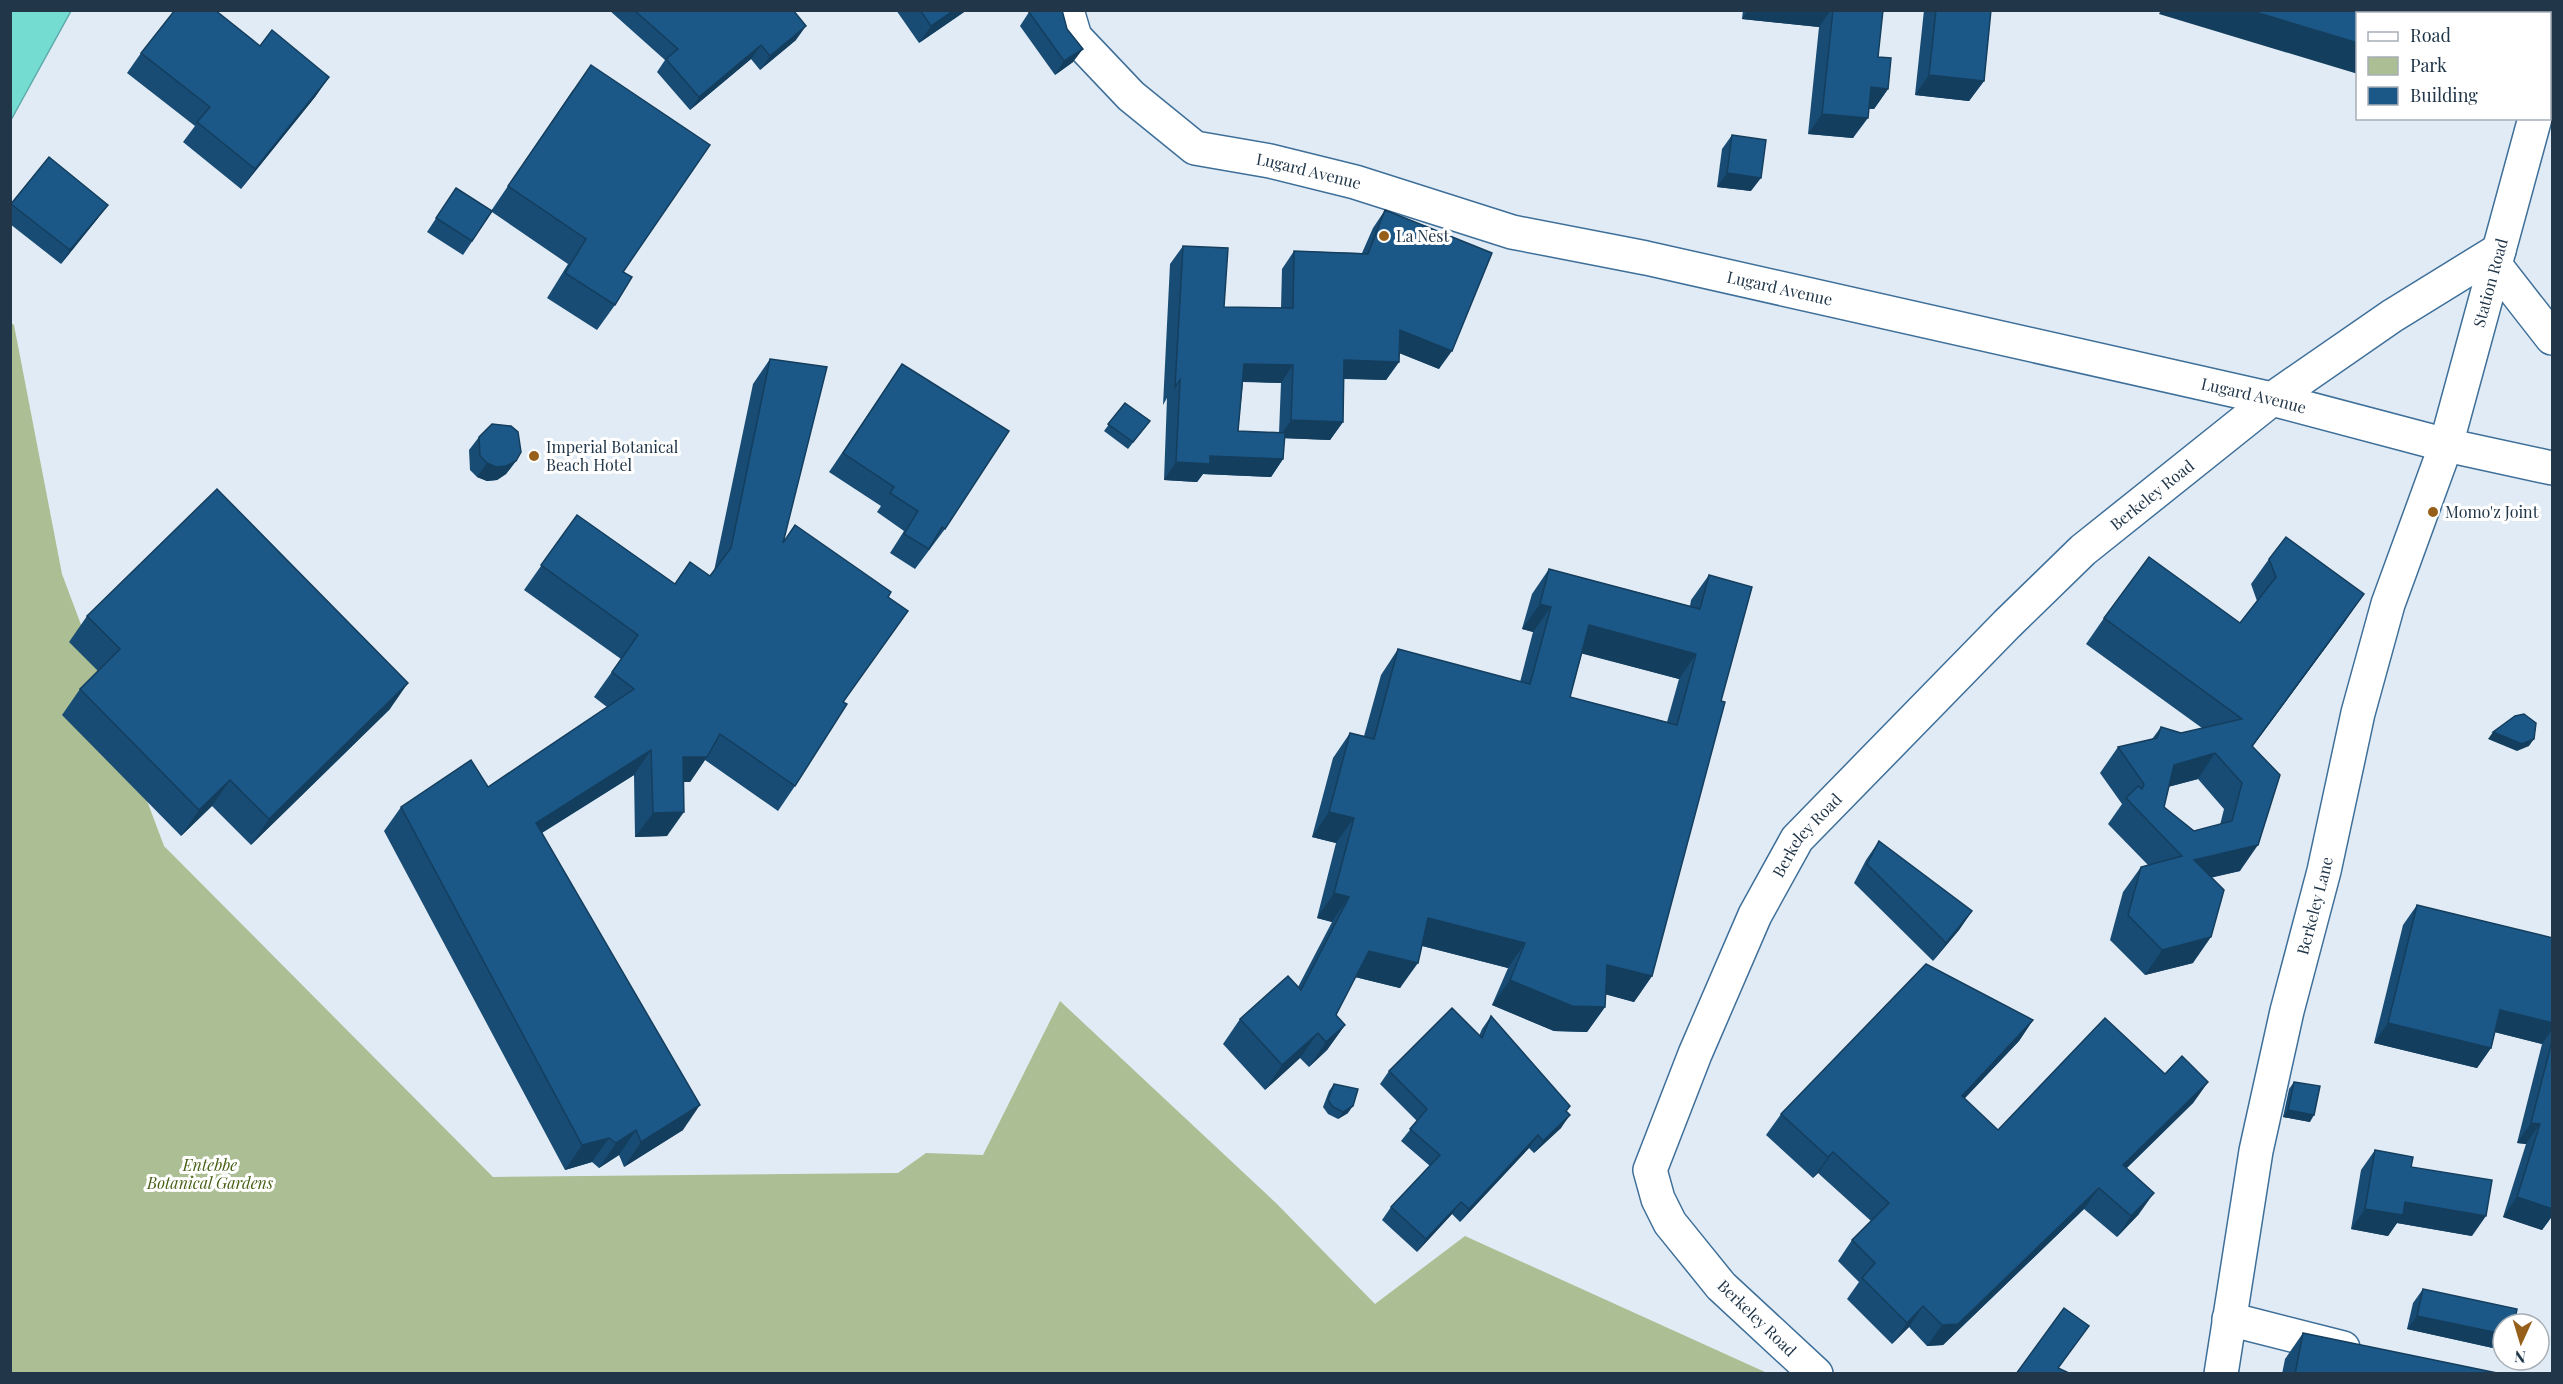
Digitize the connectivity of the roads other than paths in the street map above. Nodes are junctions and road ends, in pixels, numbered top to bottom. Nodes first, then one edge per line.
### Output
1 (1067, 10) edge
2 (2534, 120) edge
3 (2497, 257) junction
4 (2553, 338) edge
5 (2272, 399) junction
6 (2446, 445) junction
7 (2553, 468) edge
8 (2229, 1319) junction
9 (2374, 1357) edge
10 (1816, 1374) edge
11 (2221, 1374) edge

1 - 5 street, Lugard Avenue
2 - 3 street, Station Road
3 - 4 street
3 - 5 street, Berkeley Road
3 - 6 street, Station Road
5 - 6 street, Lugard Avenue
5 - 10 street, Berkeley Road
6 - 7 street, Lugard Avenue
6 - 8 street, Berkeley Lane
8 - 9 street
8 - 11 street, Berkeley Lane

